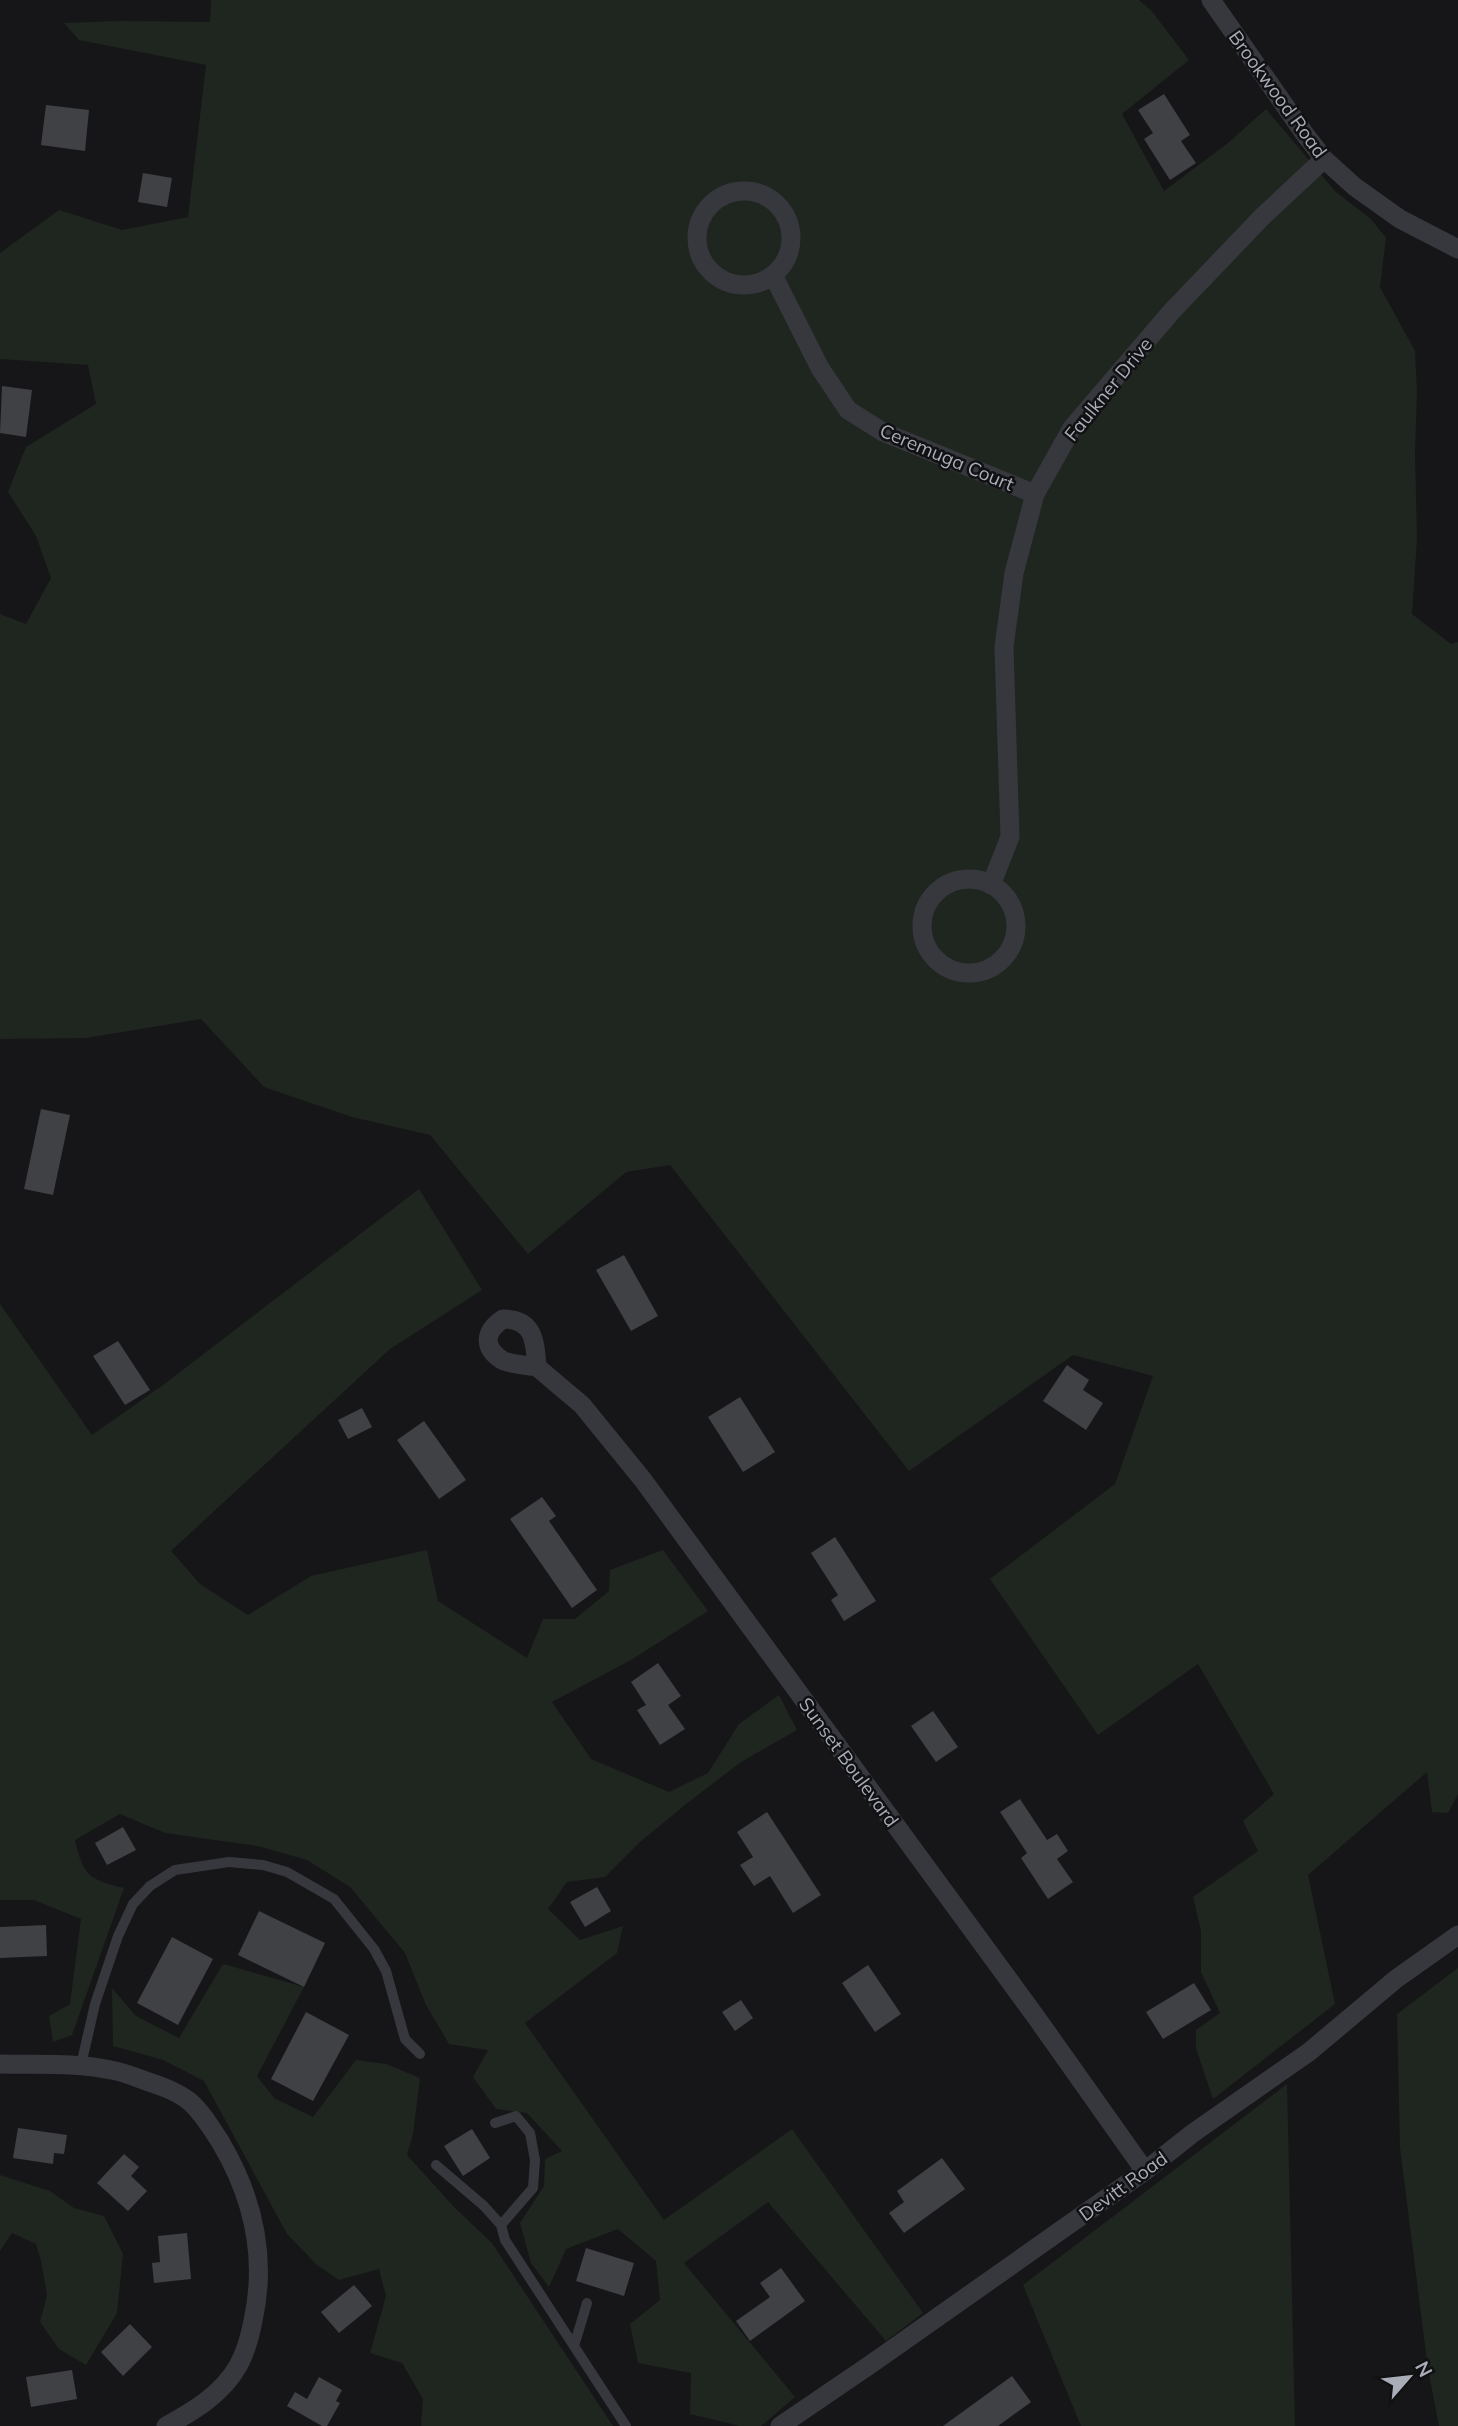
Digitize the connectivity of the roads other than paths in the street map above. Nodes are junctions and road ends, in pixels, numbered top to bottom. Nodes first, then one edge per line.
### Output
1 (1211, 0) edge
2 (1324, 159) junction
3 (1458, 249) edge
4 (773, 275) junction
5 (1035, 494) junction
6 (991, 885) junction
7 (537, 1367) dead end
8 (1458, 1935) edge
9 (420, 2054) dead end
10 (0, 2064) edge
11 (81, 2065) junction
12 (495, 2123) dead end
13 (436, 2165) dead end
14 (1146, 2171) junction
15 (501, 2225) junction
16 (587, 2303) dead end
17 (574, 2346) junction
18 (166, 2426) edge
19 (626, 2426) edge
20 (780, 2426) edge

1 - 2 street, Brookwood Road
2 - 3 street, Brookwood Road
2 - 5 street, Faulkner Drive
4 - 4 street
4 - 5 street, Ceremuga Court
5 - 6 street, Faulkner Drive
6 - 6 street
7 - 14 street, Sunset Boulevard
8 - 14 street, Devitt Road
9 - 11 lane
10 - 11 street
11 - 18 street
12 - 15 lane
13 - 15 lane
14 - 20 street, Devitt Road
15 - 17 lane
16 - 17 lane
17 - 19 lane

